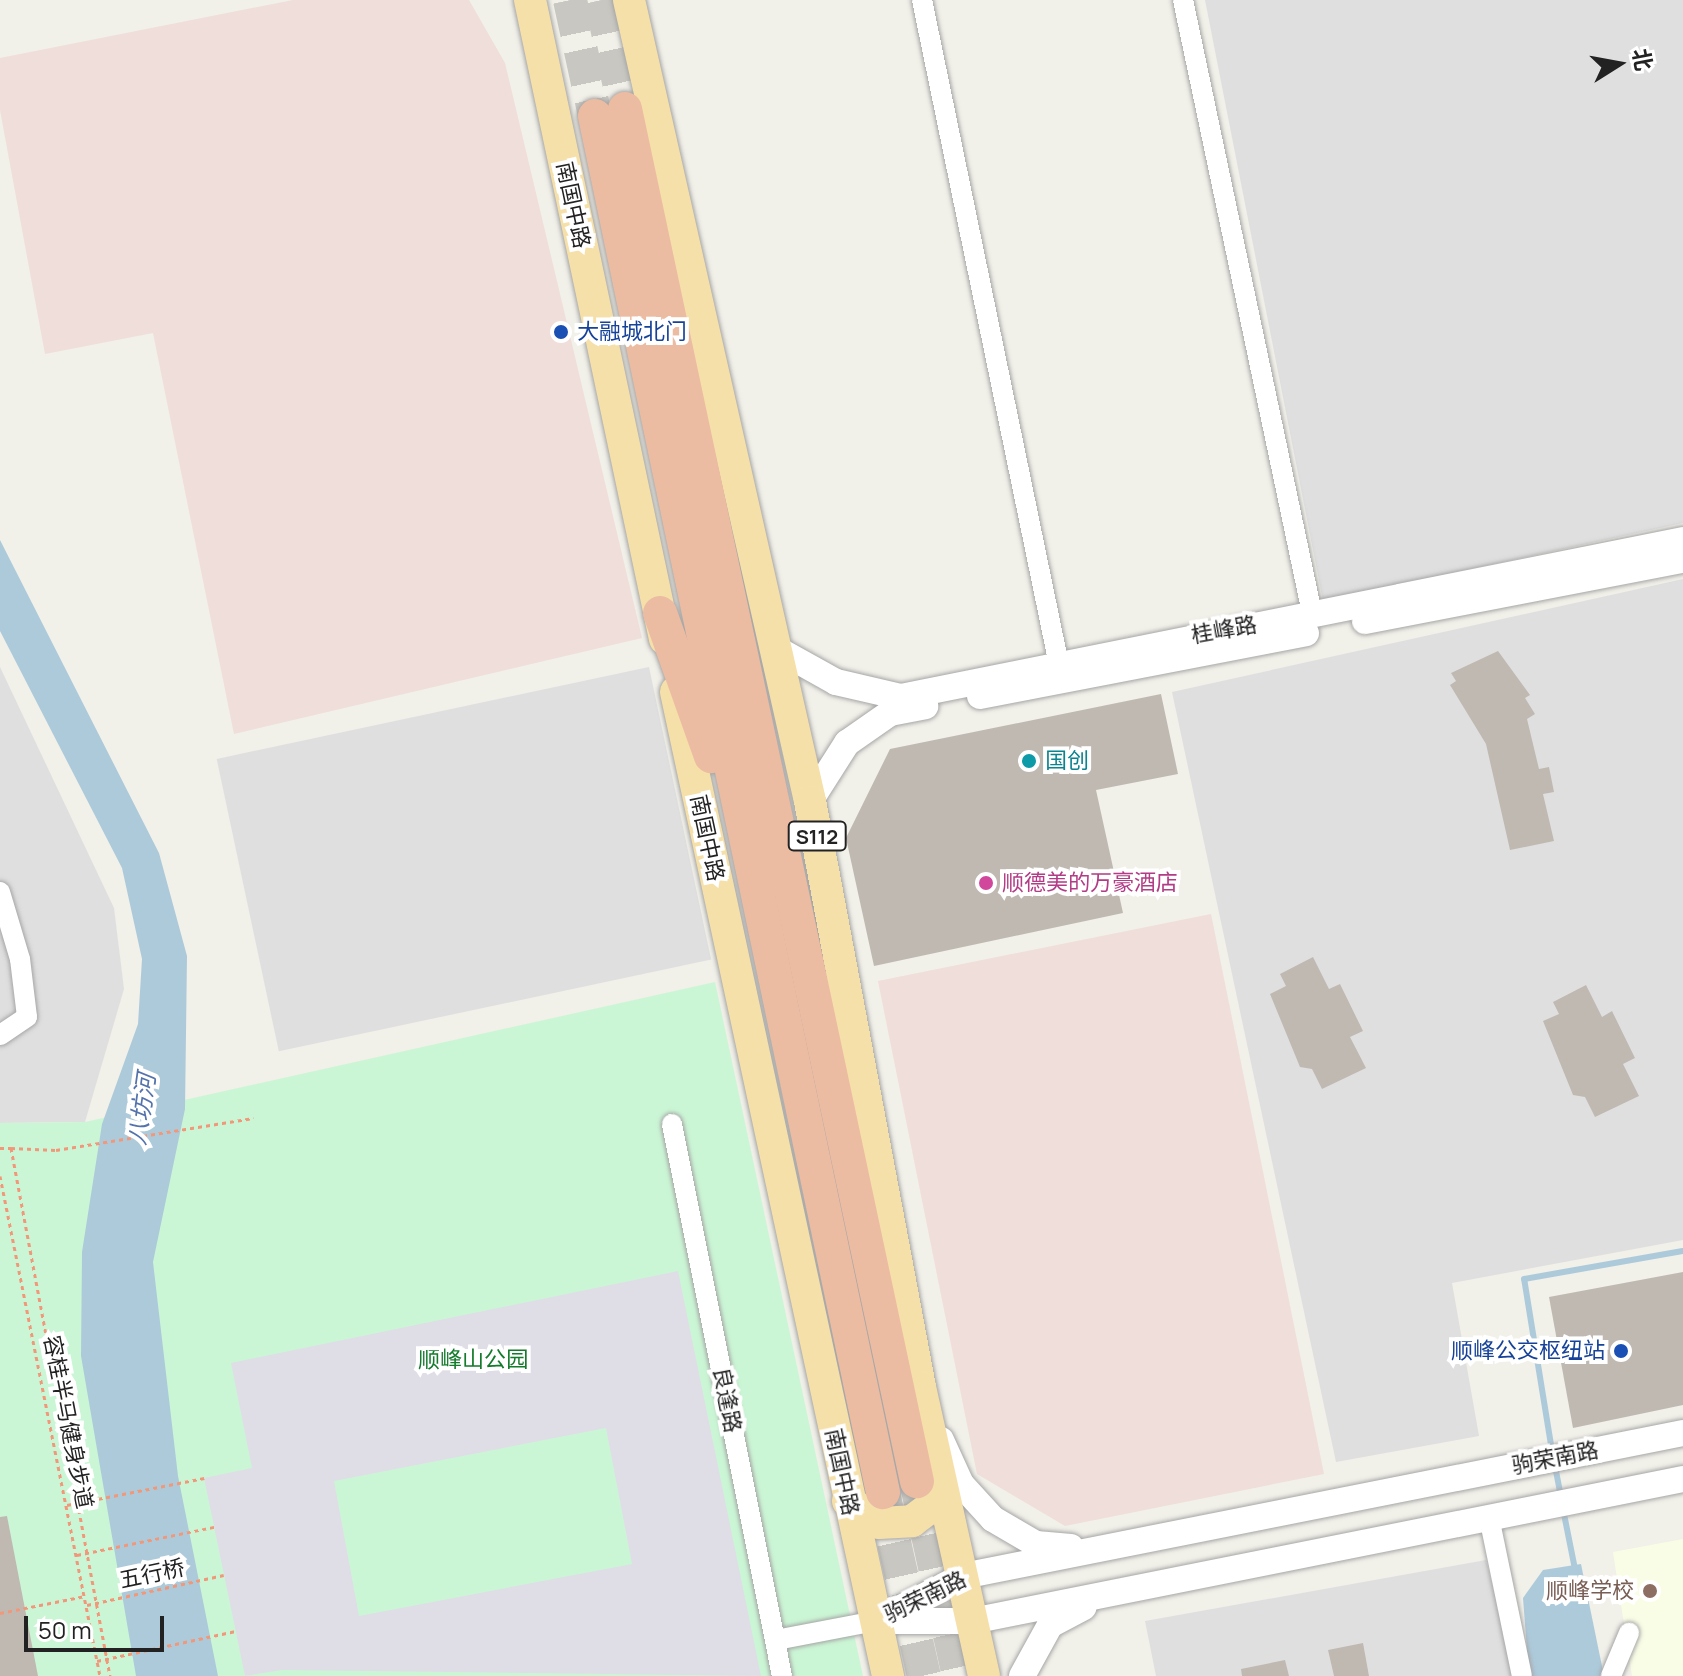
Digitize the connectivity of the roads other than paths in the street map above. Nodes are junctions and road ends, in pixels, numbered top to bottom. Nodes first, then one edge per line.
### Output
1 (530, 0) edge
2 (922, 0) edge
3 (1183, 0) edge
4 (628, 6) edge
5 (1683, 540) edge
6 (1683, 560) edge
7 (660, 613) junction
8 (1312, 613) junction
9 (775, 648) junction
10 (1058, 660) junction
11 (810, 801) junction
12 (753, 872) junction
13 (0, 892) edge
14 (0, 1035) edge
15 (672, 1124) dead end
16 (920, 1387) junction
17 (1683, 1433) edge
18 (933, 1446) junction
19 (1683, 1479) edge
20 (917, 1481) tunnel mouth
21 (883, 1492) tunnel mouth
22 (848, 1501) junction
23 (1489, 1517) junction
24 (1122, 1544) junction
25 (963, 1576) junction
26 (1128, 1590) junction
27 (876, 1621) junction
28 (972, 1621) junction
29 (1629, 1633) dead end
30 (776, 1640) junction
31 (782, 1676) edge
32 (888, 1676) edge
33 (984, 1676) edge
34 (1022, 1676) edge
35 (1522, 1676) edge
36 (1611, 1676) edge

1 - 7 main road, 南国中路
2 - 10 street
3 - 8 street
4 - 9 main road, S112
5 - 8 street, 桂峰路
6 - 11 street
7 - 12 highway
7 - 22 main road, 南国中路
8 - 10 street, 桂峰路
9 - 10 street, 桂峰路
9 - 11 main road, S112
11 - 16 main road, S112
12 - 20 highway, 南国中路 / S112
12 - 21 highway, 南国中路 / S112
13 - 14 street
15 - 30 street, 良逢路
16 - 18 main road, S112
16 - 24 street
17 - 24 street, 驹荣南路
18 - 22 main road
18 - 25 main road, S112
19 - 23 street, 驹荣南路
22 - 27 main road, 南国中路
23 - 26 street, 驹荣南路
23 - 35 street
24 - 25 street, 驹荣南路
25 - 27 street, 驹荣南路
25 - 28 main road, S112
26 - 28 street, 驹荣南路
26 - 34 street
27 - 28 street, 驹荣南路
27 - 30 street
27 - 32 main road, 南国中路
28 - 33 main road, S112
29 - 36 street
30 - 31 street, 良逢路

